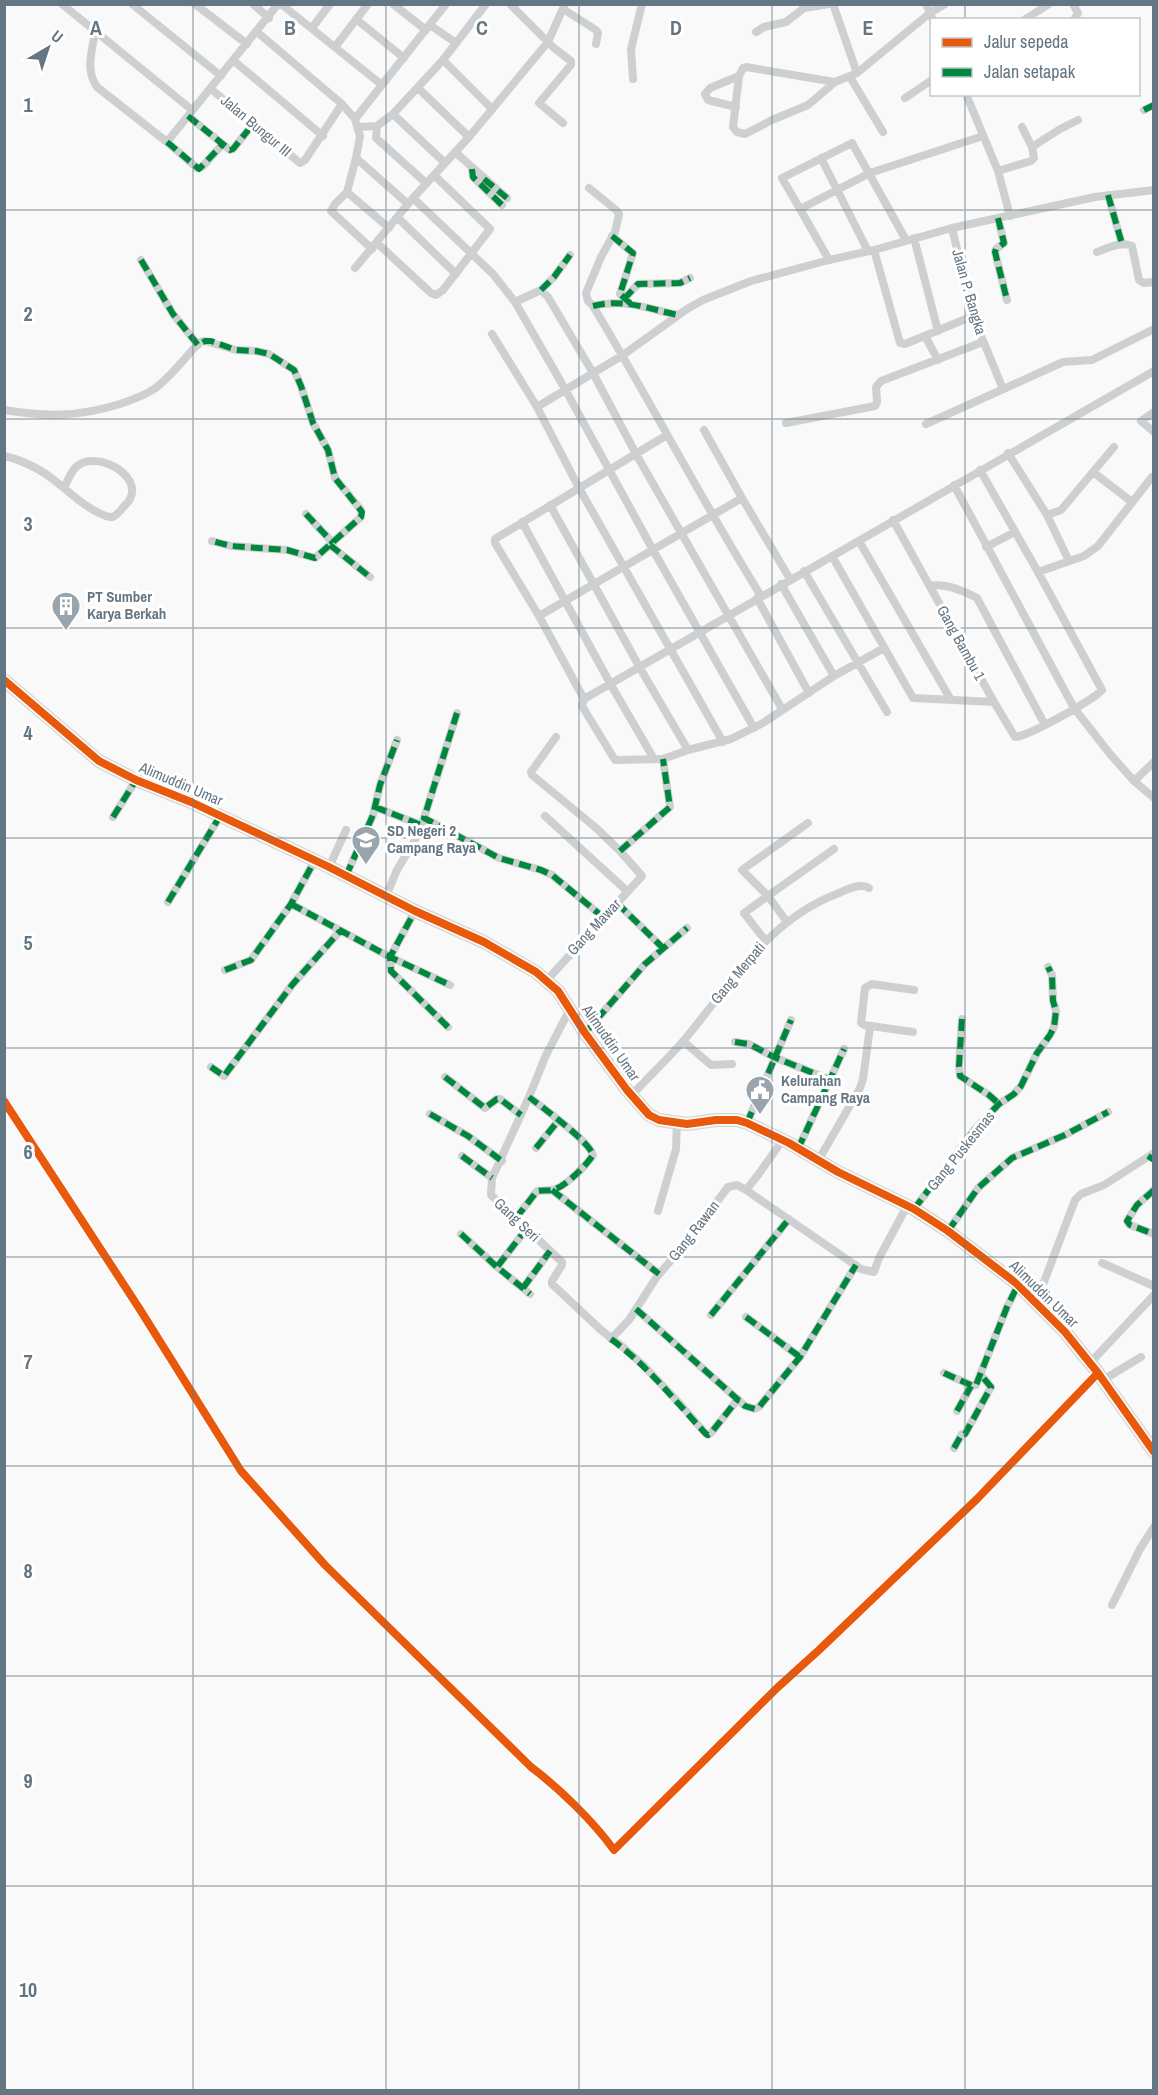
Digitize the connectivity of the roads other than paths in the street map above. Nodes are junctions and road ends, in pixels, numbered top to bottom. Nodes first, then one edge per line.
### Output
1 (62, 4) edge
2 (132, 4) edge
3 (195, 4) edge
4 (253, 4) edge
5 (280, 4) edge
6 (330, 4) edge
7 (368, 4) edge
8 (393, 4) edge
9 (446, 4) edge
10 (486, 4) edge
11 (510, 4) edge
12 (642, 4) edge
13 (831, 4) edge
14 (945, 4) edge
15 (1049, 4) edge
16 (1073, 4) edge
17 (564, 7) edge
18 (930, 12) edge
19 (269, 18) junction
20 (1027, 18) edge
21 (1075, 18) edge
22 (356, 19) junction
23 (312, 28) junction
24 (428, 28) junction
25 (95, 32) junction
26 (257, 32) junction
27 (756, 32) dead end
28 (548, 42) junction
29 (247, 44) junction
30 (456, 44) junction
31 (596, 44) dead end
32 (334, 47) junction
33 (404, 58) junction
34 (443, 60) junction
35 (234, 61) junction
36 (854, 75) junction
37 (221, 76) junction
38 (739, 76) junction
39 (633, 79) dead end
40 (930, 81) edge
41 (835, 82) junction
42 (382, 85) junction
43 (418, 88) junction
44 (210, 89) junction
45 (967, 96) edge
46 (905, 99) dead end
47 (342, 104) junction
48 (1154, 105) edge
49 (736, 107) junction
50 (492, 109) junction
51 (1144, 110) dead end
52 (190, 113) junction
53 (393, 114) junction
54 (1078, 120) dead end
55 (357, 123) junction
56 (563, 123) dead end
57 (253, 124) junction
58 (377, 126) junction
59 (1022, 127) dead end
60 (883, 132) dead end
61 (322, 136) junction
62 (375, 136) junction
63 (983, 136) junction
64 (469, 137) junction
65 (166, 142) junction
66 (360, 143) junction
67 (222, 145) junction
68 (1032, 147) junction
69 (455, 152) junction
70 (356, 158) junction
71 (821, 158) junction
72 (445, 163) junction
73 (998, 171) junction
74 (870, 173) junction
75 (434, 175) junction
76 (426, 183) junction
77 (589, 188) dead end
78 (837, 189) junction
79 (1154, 190) edge
80 (347, 192) junction
81 (1108, 195) junction
82 (411, 201) junction
83 (505, 202) dead end
84 (800, 209) junction
85 (1010, 216) junction
86 (398, 218) junction
87 (998, 218) junction
88 (389, 228) junction
89 (952, 228) junction
90 (612, 236) junction
91 (910, 239) junction
92 (1122, 244) junction
93 (375, 246) junction
94 (871, 251) junction
95 (1097, 252) dead end
96 (471, 253) junction
97 (570, 255) dead end
98 (141, 260) dead end
99 (829, 260) junction
100 (355, 268) dead end
101 (456, 274) junction
102 (690, 278) dead end
103 (625, 281) junction
104 (1154, 282) edge
105 (638, 284) junction
106 (541, 290) junction
107 (625, 299) junction
108 (1007, 300) dead end
109 (515, 302) junction
110 (605, 303) junction
111 (593, 306) junction
112 (678, 315) junction
113 (973, 316) junction
114 (1154, 329) edge
115 (938, 331) junction
116 (492, 334) dead end
117 (925, 336) junction
118 (983, 342) junction
119 (198, 345) junction
120 (623, 355) junction
121 (938, 360) junction
122 (1154, 371) edge
123 (593, 373) junction
124 (565, 389) junction
125 (1003, 389) junction
126 (537, 407) junction
127 (4, 410) edge
128 (1154, 412) edge
129 (786, 423) dead end
130 (926, 424) dead end
131 (704, 430) dead end
132 (1154, 432) edge
133 (667, 435) junction
134 (1114, 447) dead end
135 (1008, 453) junction
136 (636, 454) junction
137 (4, 456) edge
138 (609, 470) junction
139 (980, 470) junction
140 (1093, 472) junction
141 (1152, 477) dead end
142 (954, 485) junction
143 (579, 488) junction
144 (64, 489) junction
145 (742, 498) junction
146 (1132, 502) junction
147 (550, 505) junction
148 (306, 514) dead end
149 (1047, 515) junction
150 (712, 516) junction
151 (893, 520) junction
152 (522, 522) junction
153 (1015, 532) junction
154 (681, 533) junction
155 (212, 541) dead end
156 (859, 541) junction
157 (332, 544) junction
158 (986, 547) junction
159 (652, 550) junction
160 (832, 556) junction
161 (1069, 561) junction
162 (623, 567) junction
163 (804, 571) junction
164 (1038, 572) junction
165 (370, 577) dead end
166 (790, 579) junction
167 (595, 584) junction
168 (781, 584) junction
169 (930, 586) junction
170 (759, 597) junction
171 (566, 601) junction
172 (729, 615) junction
173 (539, 616) junction
174 (700, 634) junction
175 (884, 648) junction
176 (670, 651) junction
177 (858, 662) junction
178 (640, 668) junction
179 (834, 676) junction
180 (4, 680) edge
181 (611, 685) junction
182 (809, 693) junction
183 (584, 699) junction
184 (951, 700) junction
185 (994, 702) junction
186 (1074, 708) junction
187 (782, 709) junction
188 (887, 712) dead end
189 (457, 713) dead end
190 (1045, 725) junction
191 (754, 728) junction
192 (556, 737) dead end
193 (397, 740) dead end
194 (723, 742) junction
195 (688, 750) junction
196 (658, 759) junction
197 (1154, 762) edge
198 (136, 780) junction
199 (1134, 781) junction
200 (1154, 798) edge
201 (375, 807) junction
202 (220, 816) junction
203 (545, 816) dead end
204 (113, 817) dead end
205 (422, 822) junction
206 (808, 823) dead end
207 (345, 830) dead end
208 (834, 849) dead end
209 (620, 851) junction
210 (315, 861) junction
211 (329, 867) junction
212 (346, 876) junction
213 (868, 888) dead end
214 (627, 891) junction
215 (386, 896) junction
216 (768, 896) junction
217 (168, 902) dead end
218 (617, 903) junction
219 (291, 904) junction
220 (415, 911) junction
221 (603, 917) junction
222 (787, 922) junction
223 (687, 928) dead end
224 (340, 931) junction
225 (765, 940) junction
226 (663, 948) junction
227 (390, 957) junction
228 (1048, 967) dead end
229 (225, 970) dead end
230 (547, 980) junction
231 (450, 985) dead end
232 (914, 990) dead end
233 (570, 1009) junction
234 (962, 1019) dead end
235 (791, 1020) dead end
236 (447, 1027) dead end
237 (870, 1027) junction
238 (585, 1032) junction
239 (913, 1032) dead end
240 (683, 1041) junction
241 (735, 1042) dead end
242 (844, 1049) dead end
243 (774, 1057) junction
244 (732, 1064) dead end
245 (211, 1067) dead end
246 (445, 1077) dead end
247 (828, 1079) junction
248 (632, 1095) junction
249 (529, 1097) junction
250 (4, 1101) edge
251 (999, 1104) junction
252 (1108, 1112) dead end
253 (430, 1114) dead end
254 (521, 1115) junction
255 (558, 1120) junction
256 (677, 1122) junction
257 (747, 1123) junction
258 (782, 1141) junction
259 (536, 1148) dead end
260 (798, 1149) junction
261 (462, 1156) dead end
262 (1152, 1156) edge
263 (502, 1161) junction
264 (818, 1161) junction
265 (492, 1178) junction
266 (552, 1190) junction
267 (746, 1190) junction
268 (1154, 1190) edge
269 (910, 1208) junction
270 (658, 1211) dead end
271 (516, 1218) junction
272 (789, 1219) junction
273 (527, 1228) junction
274 (948, 1231) junction
275 (461, 1234) dead end
276 (1154, 1234) edge
277 (550, 1251) junction
278 (1102, 1263) dead end
279 (856, 1266) junction
280 (497, 1267) junction
281 (658, 1274) junction
282 (1018, 1285) junction
283 (1154, 1286) edge
284 (1154, 1295) edge
285 (1036, 1303) junction
286 (636, 1309) junction
287 (711, 1315) dead end
288 (746, 1317) dead end
289 (611, 1339) junction
290 (800, 1357) junction
291 (1141, 1357) dead end
292 (1090, 1363) junction
293 (944, 1373) dead end
294 (981, 1375) junction
295 (1100, 1376) junction
296 (971, 1386) junction
297 (738, 1400) junction
298 (957, 1411) dead end
299 (954, 1448) dead end
300 (1154, 1452) edge
301 (1154, 1527) edge
302 (1112, 1605) dead end

1 - 25 street
2 - 37 street
3 - 29 street
4 - 19 street
5 - 19 street
5 - 23 street
6 - 23 street
7 - 22 street
8 - 24 street
9 - 24 street
10 - 30 street
11 - 28 street
12 - 39 street
13 - 27 street
13 - 36 street
14 - 18 street
15 - 20 street
16 - 21 street
17 - 28 street
17 - 31 street
18 - 36 street
19 - 26 street
22 - 32 street
22 - 33 street
23 - 32 street
24 - 30 street
24 - 33 street
25 - 52 street
25 - 65 street
26 - 29 street
26 - 47 street
28 - 50 street
28 - 56 street
29 - 35 street
30 - 34 street
32 - 42 street
33 - 42 street
34 - 43 street
34 - 50 street
35 - 37 street
35 - 61 street
36 - 41 street
36 - 60 street
37 - 44 street
38 - 41 street
38 - 49 street
38 - 49 street
40 - 46 street
41 - 49 street
42 - 55 street
43 - 53 street
43 - 64 street
44 - 52 street
44 - 57 street, Jalan Bungur III
45 - 63 street
47 - 55 street
47 - 61 street, Jalan Bungur III
48 - 51 street
50 - 64 street
52 - 65 street
52 - 67 street
53 - 58 street
53 - 72 street
54 - 68 street
55 - 58 street
55 - 66 street
57 - 61 street, Jalan Bungur III
57 - 67 street
58 - 62 street
59 - 68 street
62 - 66 street
62 - 76 street
63 - 73 street
63 - 74 street
64 - 69 street
65 - 67 street
66 - 70 street
68 - 73 street
69 - 72 street
69 - 83 street
70 - 80 street
70 - 82 street
71 - 74 street
71 - 78 street
71 - 84 street
72 - 75 street
73 - 85 street
74 - 78 street
74 - 91 street
75 - 76 street
75 - 96 street
76 - 82 street
77 - 90 street
78 - 84 street
78 - 94 street
79 - 81 street
80 - 88 street
80 - 93 street
81 - 85 street
81 - 92 street
82 - 86 street
82 - 96 street
84 - 99 street
85 - 87 street
86 - 88 street
86 - 101 street
87 - 89 street
87 - 108 street
88 - 93 street
89 - 91 street
89 - 113 street, Jalan P. Bangka
90 - 103 street
90 - 111 street
91 - 94 street
91 - 115 street
92 - 95 street
92 - 104 street
93 - 100 street
93 - 101 street
94 - 99 street
94 - 117 street
96 - 101 street
96 - 109 street
97 - 106 street
98 - 119 street
99 - 112 street
102 - 105 street
103 - 105 street
103 - 107 street
105 - 107 street
106 - 109 street
106 - 123 street
107 - 110 street
107 - 110 street
107 - 112 street
109 - 124 street
110 - 111 street
111 - 120 street
112 - 120 street
113 - 115 street
113 - 118 street, Jalan P. Bangka
114 - 125 street
115 - 117 street
116 - 126 street
117 - 121 street
118 - 121 street
118 - 125 street, Jalan P. Bangka
119 - 127 street
119 - 157 street
120 - 123 street
120 - 133 street
121 - 129 street
122 - 135 street
123 - 124 street
123 - 136 street
124 - 126 street
124 - 138 street
125 - 130 street
126 - 143 street
128 - 132 street
131 - 145 street
133 - 136 street
133 - 150 street
134 - 140 street
135 - 139 street
135 - 149 street
136 - 138 street
136 - 154 street
137 - 144 street
138 - 143 street
138 - 159 street
139 - 142 street
139 - 153 street
140 - 146 street
140 - 149 street
141 - 146 street
142 - 151 street
142 - 158 street
143 - 147 street
143 - 162 street
144 - 144 street
145 - 150 street
145 - 166 street
146 - 161 street
147 - 152 street
147 - 167 street
148 - 157 street
149 - 161 street
150 - 154 street
150 - 170 street
151 - 156 street
151 - 169 street, Gang Bambu 1
152 - 171 street
152 - 173 street
153 - 158 street
153 - 164 street
154 - 159 street
154 - 172 street
155 - 157 street
156 - 160 street
156 - 184 street
157 - 165 street
158 - 186 street
159 - 162 street
159 - 174 street
160 - 163 street
160 - 175 street
161 - 164 street
162 - 167 street
162 - 176 street
163 - 166 street
163 - 177 street
164 - 186 street
166 - 168 street
167 - 171 street
167 - 178 street
168 - 170 street
168 - 179 street
169 - 185 street, Gang Bambu 1
169 - 190 street
170 - 172 street
170 - 182 street
171 - 173 street
171 - 181 street
172 - 174 street
172 - 187 street
173 - 183 street
174 - 176 street
174 - 191 street
175 - 177 street
175 - 184 street
176 - 178 street
176 - 194 street
177 - 179 street
177 - 188 street
178 - 181 street
178 - 195 street
179 - 182 street
180 - 198 street, Alimuddin Umar
181 - 183 street
181 - 196 street
182 - 187 street
183 - 196 street
184 - 185 street
185 - 190 street, Gang Bambu 1
186 - 190 street
186 - 199 street
187 - 191 street
189 - 205 street
191 - 194 street
192 - 209 street
193 - 201 street
194 - 195 street
195 - 196 street
196 - 209 street
197 - 199 street
198 - 202 street, Alimuddin Umar
198 - 204 street
199 - 200 street
201 - 205 street
201 - 212 street
202 - 210 street, Alimuddin Umar
202 - 217 street
203 - 214 street
205 - 215 street
205 - 221 street
206 - 216 street
207 - 211 street
208 - 216 street
209 - 214 street, Gang Mawar
210 - 211 street, Alimuddin Umar
210 - 219 street
211 - 212 street, Alimuddin Umar
212 - 215 street, Alimuddin Umar
213 - 222 street, Gang Merpati
214 - 218 street, Gang Mawar
215 - 220 street, Alimuddin Umar
216 - 222 street
216 - 225 street
218 - 221 street, Gang Mawar
218 - 226 street
219 - 224 street
219 - 229 street
220 - 227 street
220 - 230 street, Alimuddin Umar
221 - 230 street, Gang Mawar
222 - 225 street, Gang Merpati
223 - 226 street
224 - 227 street
224 - 245 street
225 - 240 street, Gang Merpati
226 - 238 street
227 - 231 street
227 - 236 street
228 - 251 street, Gang Puskesmas
230 - 233 street, Alimuddin Umar
232 - 237 street
233 - 238 street, Alimuddin Umar
233 - 249 street, Gang Seri
234 - 251 street
235 - 243 street
237 - 239 street
237 - 264 street
238 - 248 street, Alimuddin Umar
240 - 244 street
240 - 248 street, Gang Merpati
241 - 243 street
242 - 247 street
243 - 247 street
243 - 257 street
246 - 254 street
247 - 260 street
248 - 256 street, Alimuddin Umar
249 - 254 street, Gang Seri
249 - 255 street
250 - 295 street
251 - 269 street, Gang Puskesmas
252 - 274 street
253 - 263 street
254 - 263 street, Gang Seri
255 - 259 street
255 - 266 street
256 - 257 street, Alimuddin Umar
256 - 270 street
257 - 258 street, Alimuddin Umar
258 - 260 street, Alimuddin Umar
258 - 267 street
260 - 264 street, Alimuddin Umar
261 - 265 street
262 - 285 street
263 - 265 street, Gang Seri
264 - 269 street, Alimuddin Umar
265 - 271 street, Gang Seri
266 - 271 street
266 - 281 street
267 - 272 street
267 - 281 street, Gang Rawan
268 - 276 street
269 - 274 street, Alimuddin Umar
269 - 279 street, Gang Puskesmas
271 - 273 street, Gang Seri
272 - 279 street
272 - 287 street
273 - 277 street, Gang Seri
273 - 280 street
274 - 282 street, Alimuddin Umar
275 - 280 street
277 - 280 street
277 - 289 street, Gang Seri
278 - 283 street
279 - 290 street
281 - 286 street, Gang Rawan
282 - 285 street, Alimuddin Umar
282 - 294 street
284 - 292 street
285 - 292 street, Alimuddin Umar
286 - 289 street, Gang Rawan
286 - 297 street
288 - 290 street
289 - 297 street
290 - 297 street
291 - 295 street
292 - 295 street, Alimuddin Umar
293 - 296 street
294 - 296 street
294 - 299 street
295 - 300 street, Alimuddin Umar
296 - 298 street
301 - 302 street

